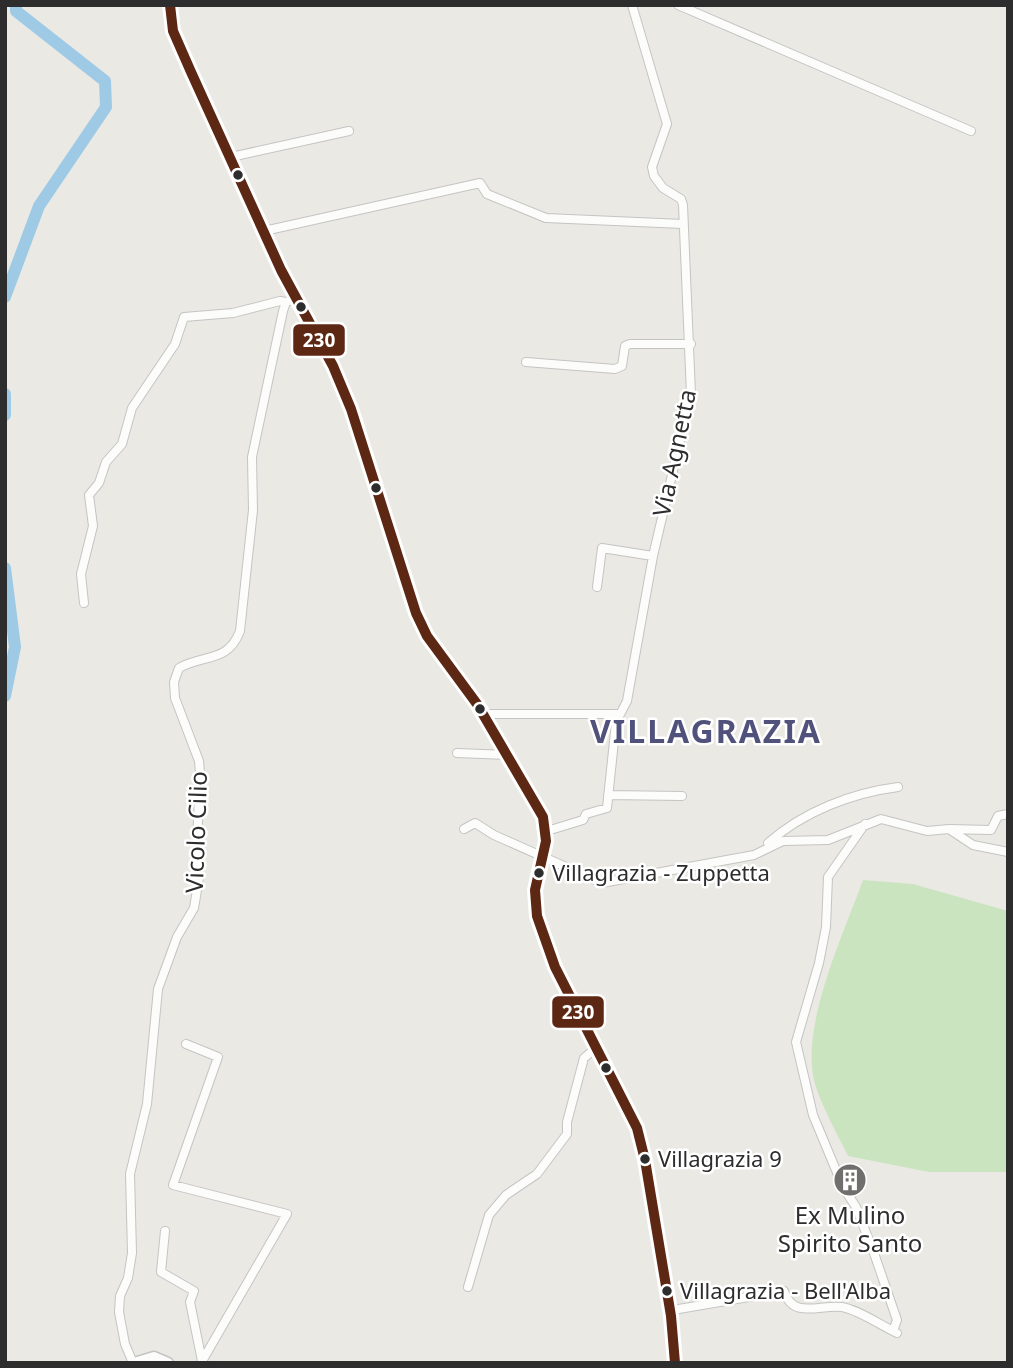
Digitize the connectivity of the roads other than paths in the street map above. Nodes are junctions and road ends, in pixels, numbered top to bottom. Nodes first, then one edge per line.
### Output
1 (170, 5) edge
2 (632, 5) edge
3 (678, 5) edge
4 (349, 131) dead end
5 (971, 131) dead end
6 (230, 157) junction
7 (684, 224) junction
8 (264, 231) junction
9 (290, 300) junction
10 (691, 344) junction
11 (526, 362) dead end
12 (653, 556) junction
13 (597, 587) dead end
14 (84, 603) dead end
15 (484, 714) junction
16 (618, 714) junction
17 (457, 753) dead end
18 (508, 755) junction
19 (898, 787) dead end
20 (608, 795) junction
21 (682, 796) dead end
22 (1008, 814) edge
23 (865, 824) junction
24 (464, 829) dead end
25 (949, 830) junction
26 (547, 831) junction
27 (769, 848) junction
28 (1008, 852) edge
29 (541, 857) junction
30 (186, 1044) dead end
31 (596, 1048) junction
32 (165, 1231) dead end
33 (468, 1287) dead end
34 (790, 1289) dead end
35 (787, 1300) junction
36 (673, 1310) junction
37 (202, 1362) edge
38 (134, 1363) edge
39 (168, 1363) edge
40 (675, 1363) edge

1 - 6 street
2 - 7 street, Via Agnetta
3 - 5 street
4 - 6 street
6 - 8 street
7 - 8 street
7 - 10 street, Via Agnetta
8 - 9 street
9 - 14 street
9 - 15 street
9 - 38 street, Vicolo Cilio
10 - 11 street
10 - 12 street, Via Agnetta
12 - 13 street
12 - 16 street, Via Agnetta
15 - 16 street
15 - 18 street
16 - 20 street, Via Agnetta
17 - 18 street
18 - 26 street
19 - 27 street
20 - 21 street
20 - 26 street
22 - 25 street
23 - 25 street
23 - 27 street
23 - 35 street
24 - 29 street
25 - 28 street
26 - 29 street
27 - 29 street
29 - 31 street
30 - 37 street
31 - 33 street
31 - 36 street
32 - 37 street
34 - 35 street
35 - 36 street
36 - 40 street
38 - 39 main road

